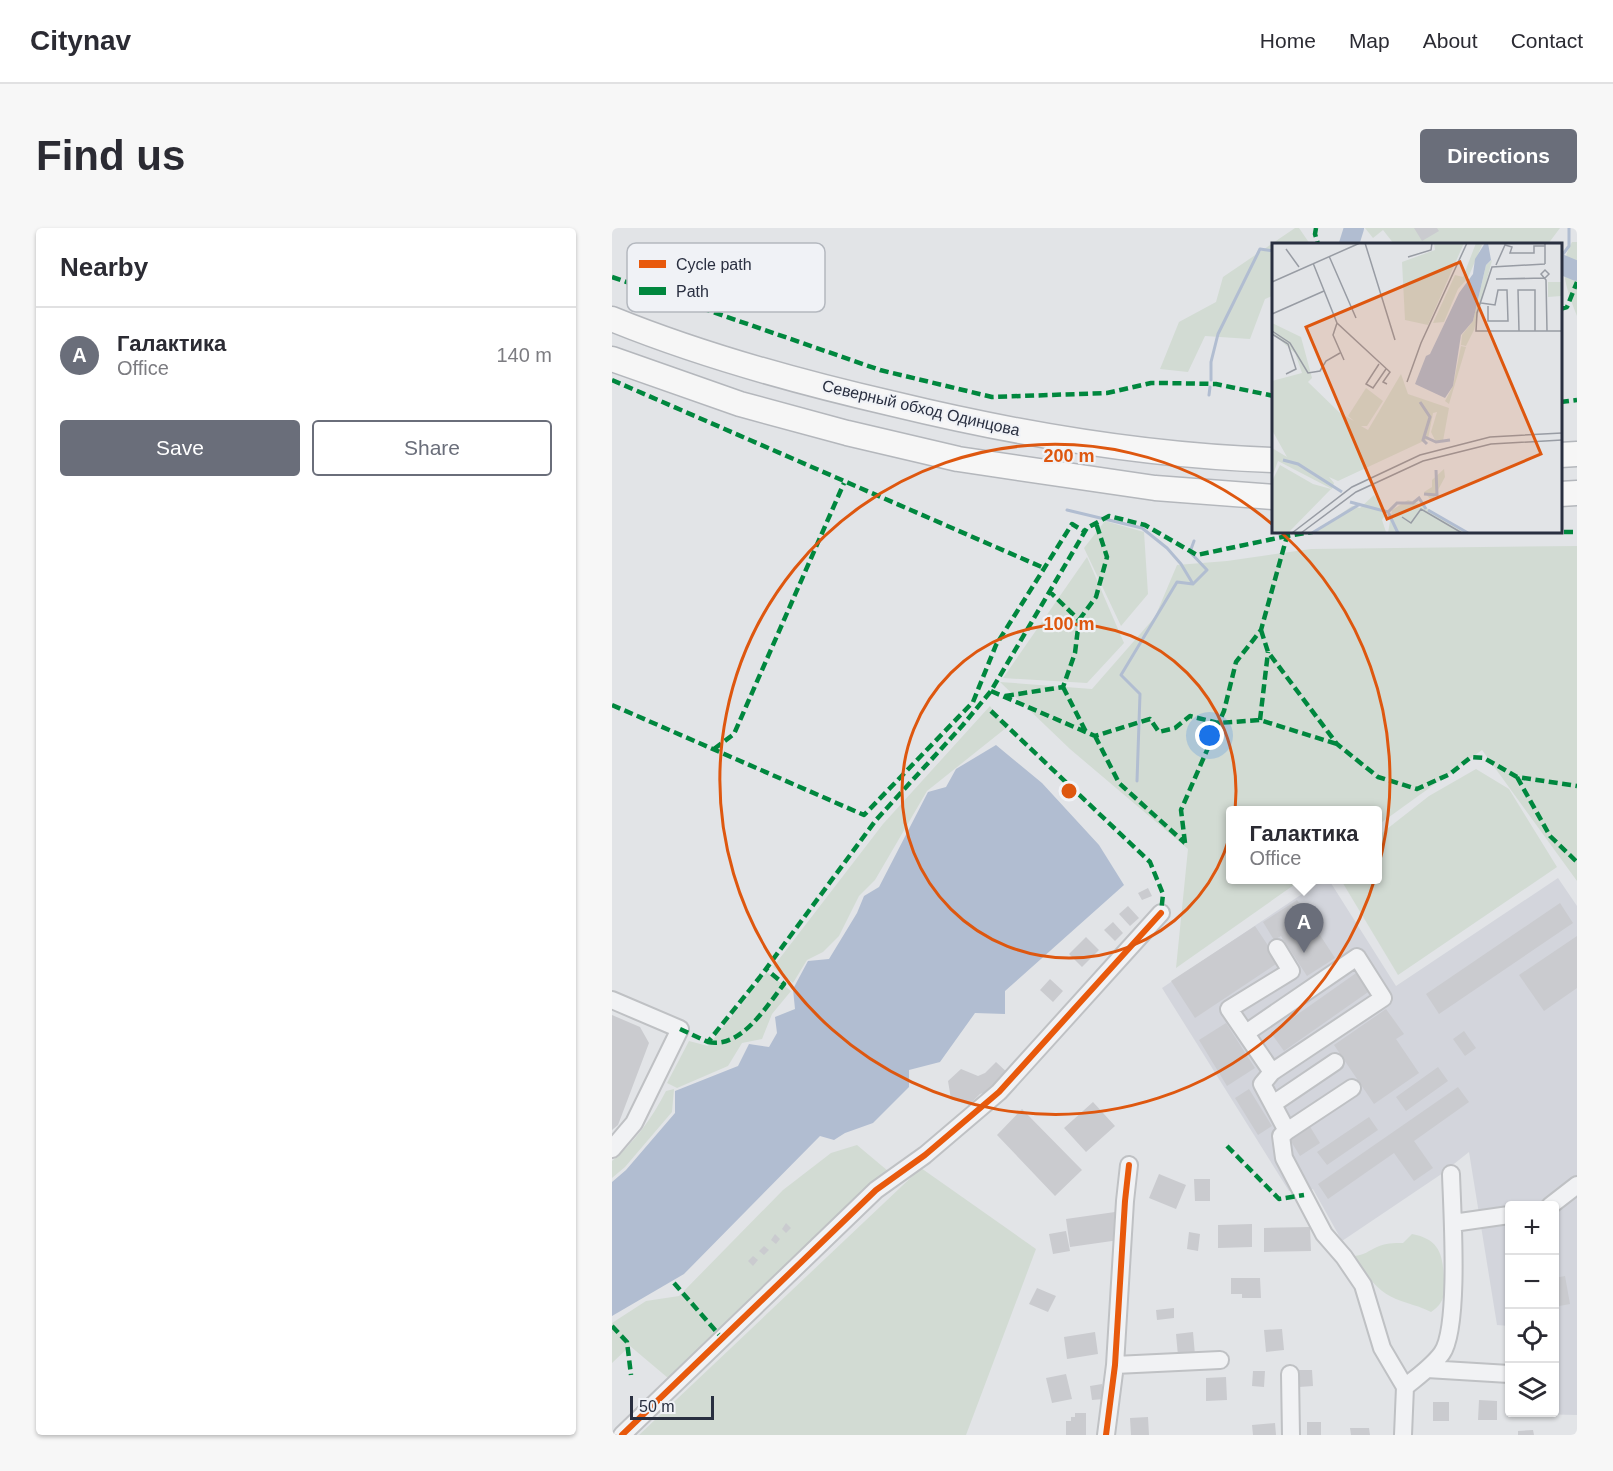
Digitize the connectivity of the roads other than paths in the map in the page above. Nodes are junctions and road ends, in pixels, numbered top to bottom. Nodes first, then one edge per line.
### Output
1 (612, 319) edge
2 (612, 359) edge
3 (1577, 454) edge
4 (1562, 455) edge
5 (1272, 460) edge
6 (1577, 493) edge
7 (1562, 494) edge
8 (1272, 497) edge
9 (1161, 913) dead end
10 (1277, 948) dead end
11 (612, 1000) edge
12 (1246, 1033) junction
13 (1335, 1062) dead end
14 (1272, 1072) junction
15 (1352, 1088) dead end
16 (1273, 1104) junction
17 (1287, 1131) junction
18 (612, 1149) edge
19 (1129, 1164) dead end
20 (1451, 1174) dead end
21 (1577, 1185) edge
22 (1556, 1201) edge
23 (1505, 1216) edge
24 (1453, 1223) junction
25 (1220, 1360) dead end
26 (1115, 1365) junction
27 (1427, 1368) junction
28 (1290, 1374) dead end
29 (1505, 1374) edge
30 (1405, 1387) junction
31 (622, 1435) edge
32 (1107, 1435) edge
33 (1291, 1435) edge
34 (1403, 1435) edge

1 - 5 highway, Северный обход Одинцова
2 - 8 highway
3 - 4 highway
6 - 7 highway
9 - 31 street
10 - 12 street
11 - 18 street
12 - 14 street
12 - 14 street
13 - 16 street
14 - 16 street
15 - 17 street
16 - 17 street
17 - 30 street
19 - 26 street
20 - 24 street
21 - 22 street
23 - 24 street
24 - 27 street
25 - 26 street
26 - 32 street
27 - 29 street
27 - 30 street
28 - 33 street
30 - 34 street

